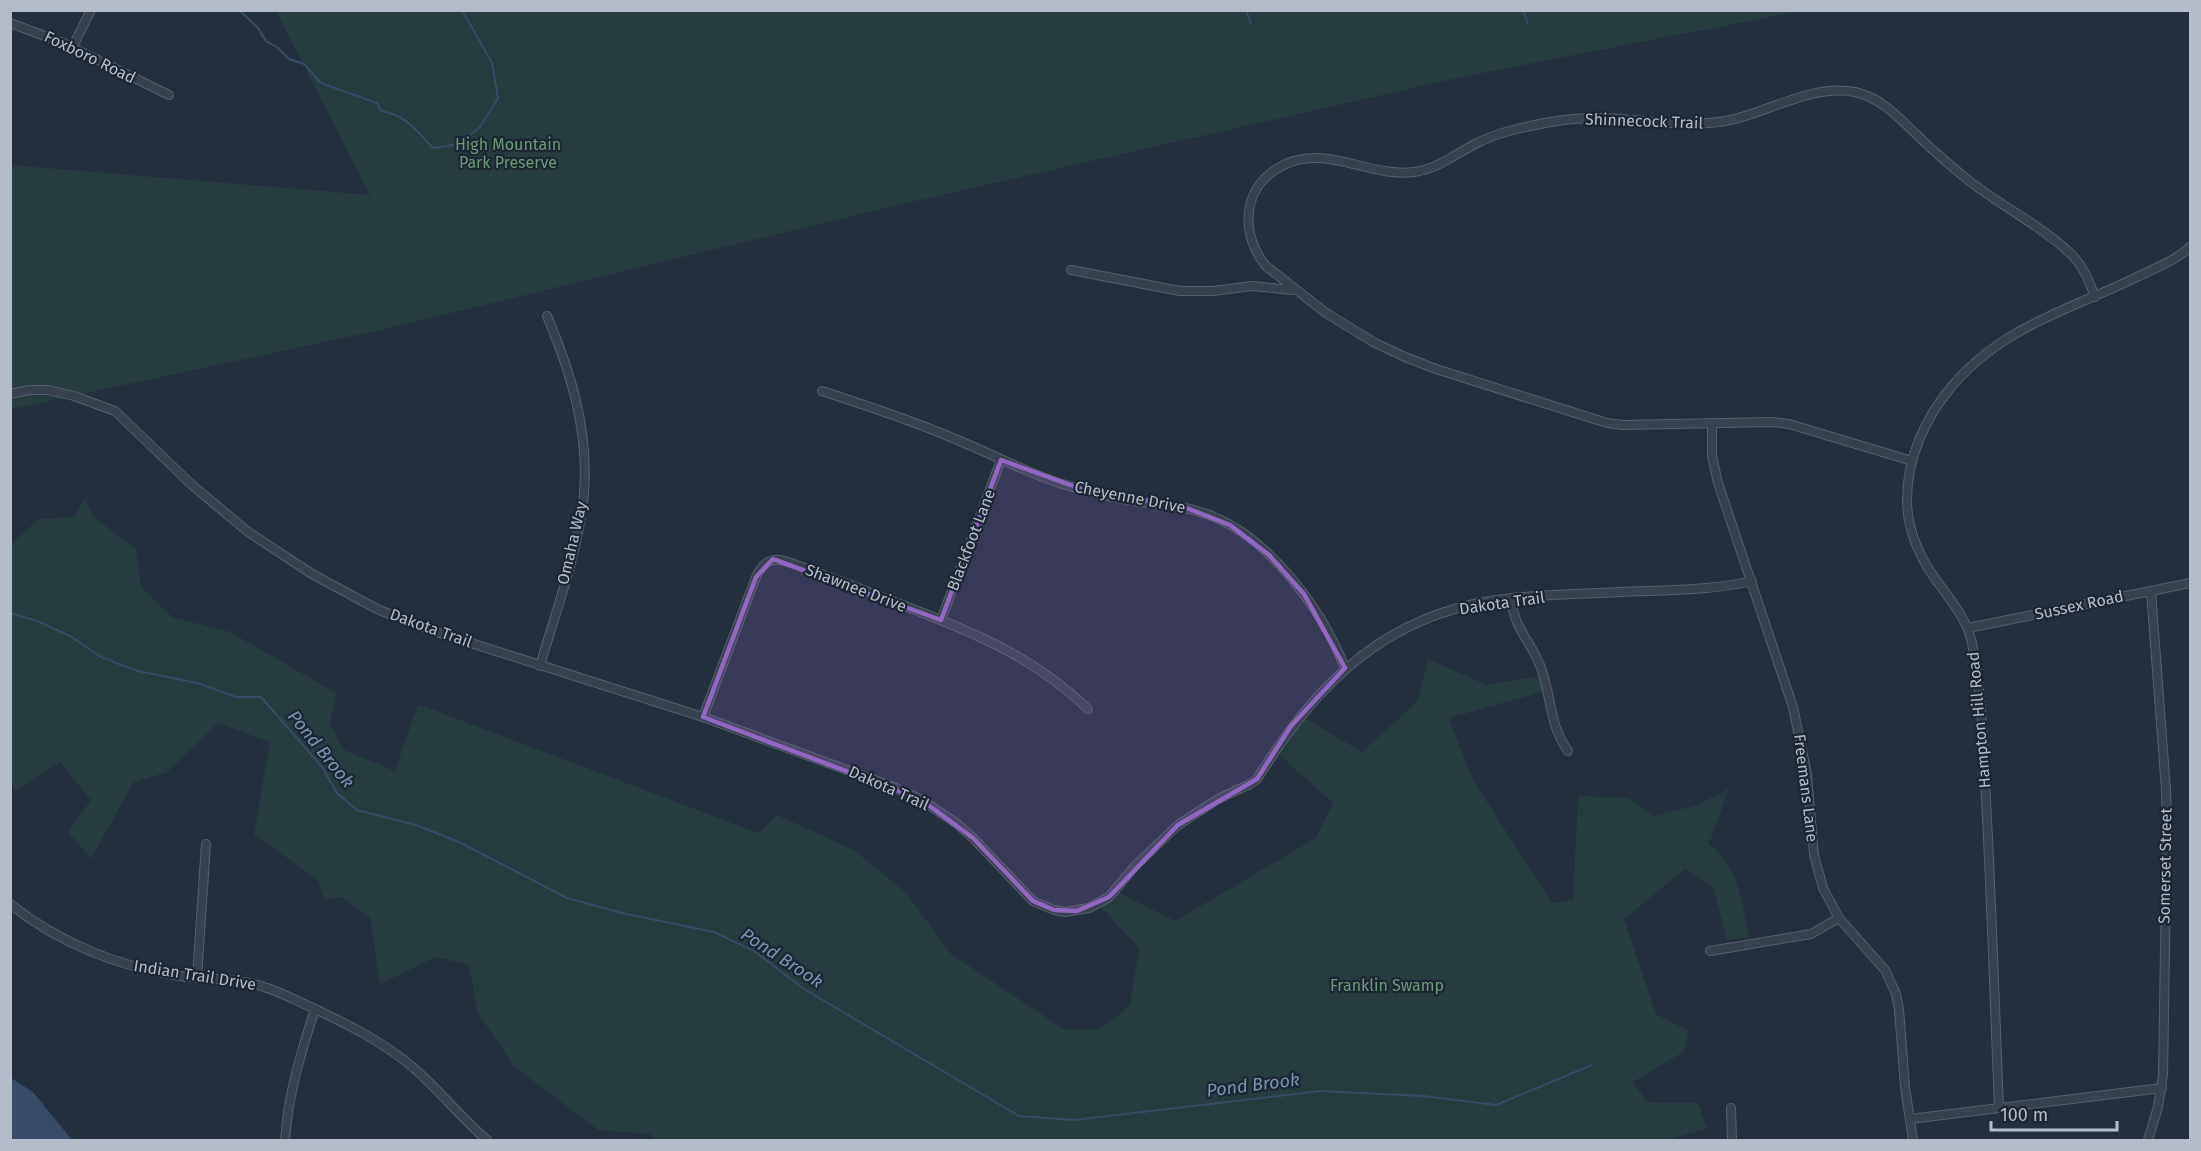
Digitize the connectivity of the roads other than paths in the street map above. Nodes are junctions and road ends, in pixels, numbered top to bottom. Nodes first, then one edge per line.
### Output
1 (91, 10) edge
2 (10, 23) edge
3 (72, 48) junction
4 (169, 95) dead end
5 (2190, 247) edge
6 (1071, 270) dead end
7 (1294, 290) junction
8 (2095, 297) junction
9 (547, 316) dead end
10 (822, 391) dead end
11 (10, 393) edge
12 (1712, 423) junction
13 (1001, 460) junction
14 (1912, 461) junction
15 (1752, 581) junction
16 (2190, 583) edge
17 (2151, 591) junction
18 (1511, 598) junction
19 (940, 620) junction
20 (1968, 628) junction
21 (540, 666) junction
22 (1345, 668) junction
23 (1088, 709) dead end
24 (703, 717) junction
25 (1568, 751) dead end
26 (206, 844) dead end
27 (10, 904) edge
28 (1839, 918) junction
29 (1710, 951) dead end
30 (197, 977) junction
31 (315, 1009) junction
32 (2162, 1088) junction
33 (1731, 1108) dead end
34 (1999, 1108) junction
35 (1910, 1119) junction
36 (285, 1140) edge
37 (487, 1140) edge
38 (1732, 1140) edge
39 (1913, 1140) edge
40 (2148, 1140) edge

1 - 3 street
2 - 3 street, Foxboro Road
3 - 4 street, Foxboro Road
5 - 8 street, Hampton Hill Road
6 - 7 street
7 - 8 street, Shinnecock Trail
7 - 12 street, Shinnecock Trail
8 - 14 street, Hampton Hill Road
9 - 21 street, Omaha Way
10 - 13 street, Cheyenne Drive
11 - 21 street, Dakota Trail
12 - 14 street, Shinnecock Trail
12 - 15 street, Freemans Lane
13 - 19 street, Blackfoot Lane
13 - 22 street, Cheyenne Drive
14 - 20 street, Hampton Hill Road
15 - 18 street, Dakota Trail
15 - 28 street, Freemans Lane
16 - 17 street, Sussex Road
17 - 20 street, Sussex Road
17 - 32 street, Somerset Street
18 - 22 street, Dakota Trail
18 - 25 street
19 - 23 street, Shawnee Drive
19 - 24 street, Shawnee Drive
20 - 34 street, Hampton Hill Road
21 - 24 street, Dakota Trail
22 - 24 street, Dakota Trail
26 - 30 street
27 - 30 street, Indian Trail Drive
28 - 29 street
28 - 35 street, Freemans Lane
30 - 31 street, Indian Trail Drive
31 - 36 street
31 - 37 street, Indian Trail Drive
32 - 34 street
32 - 40 street, Somerset Street
33 - 38 street
34 - 35 street
35 - 39 street, Freemans Lane

